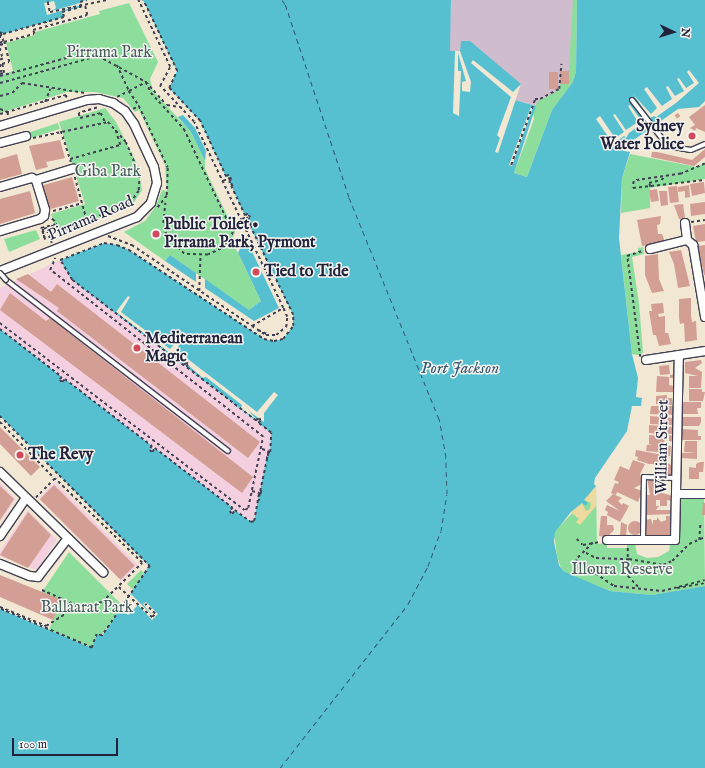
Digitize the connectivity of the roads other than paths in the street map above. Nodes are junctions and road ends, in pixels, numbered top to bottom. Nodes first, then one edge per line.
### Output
1 (632, 100) dead end
2 (0, 126) edge
3 (26, 136) road end
4 (0, 143) edge
5 (705, 144) edge
6 (73, 170) road end
7 (34, 179) junction
8 (0, 187) edge
9 (685, 223) road end
10 (0, 231) edge
11 (687, 240) junction
12 (650, 249) road end
13 (0, 272) edge
14 (705, 317) edge
15 (705, 351) edge
16 (679, 355) junction
17 (646, 360) road end
18 (228, 451) dead end
19 (0, 472) edge
20 (676, 478) junction
21 (676, 494) junction
22 (705, 494) edge
23 (26, 498) junction
24 (0, 536) edge
25 (68, 538) junction
26 (607, 540) dead end
27 (643, 540) junction
28 (0, 564) edge
29 (103, 572) dead end

1 - 5 lane
2 - 13 street, Pirrama Road
3 - 4 street
6 - 7 street
7 - 8 street
7 - 10 street
9 - 11 street
11 - 12 street
11 - 14 street
13 - 18 lane, bridge
15 - 16 street
16 - 17 street
16 - 20 street, William Street
19 - 23 street
20 - 21 street, William Street
20 - 27 lane
21 - 22 street
21 - 27 street, William Street
23 - 24 street
23 - 25 street
25 - 28 street
25 - 29 street
26 - 27 street

